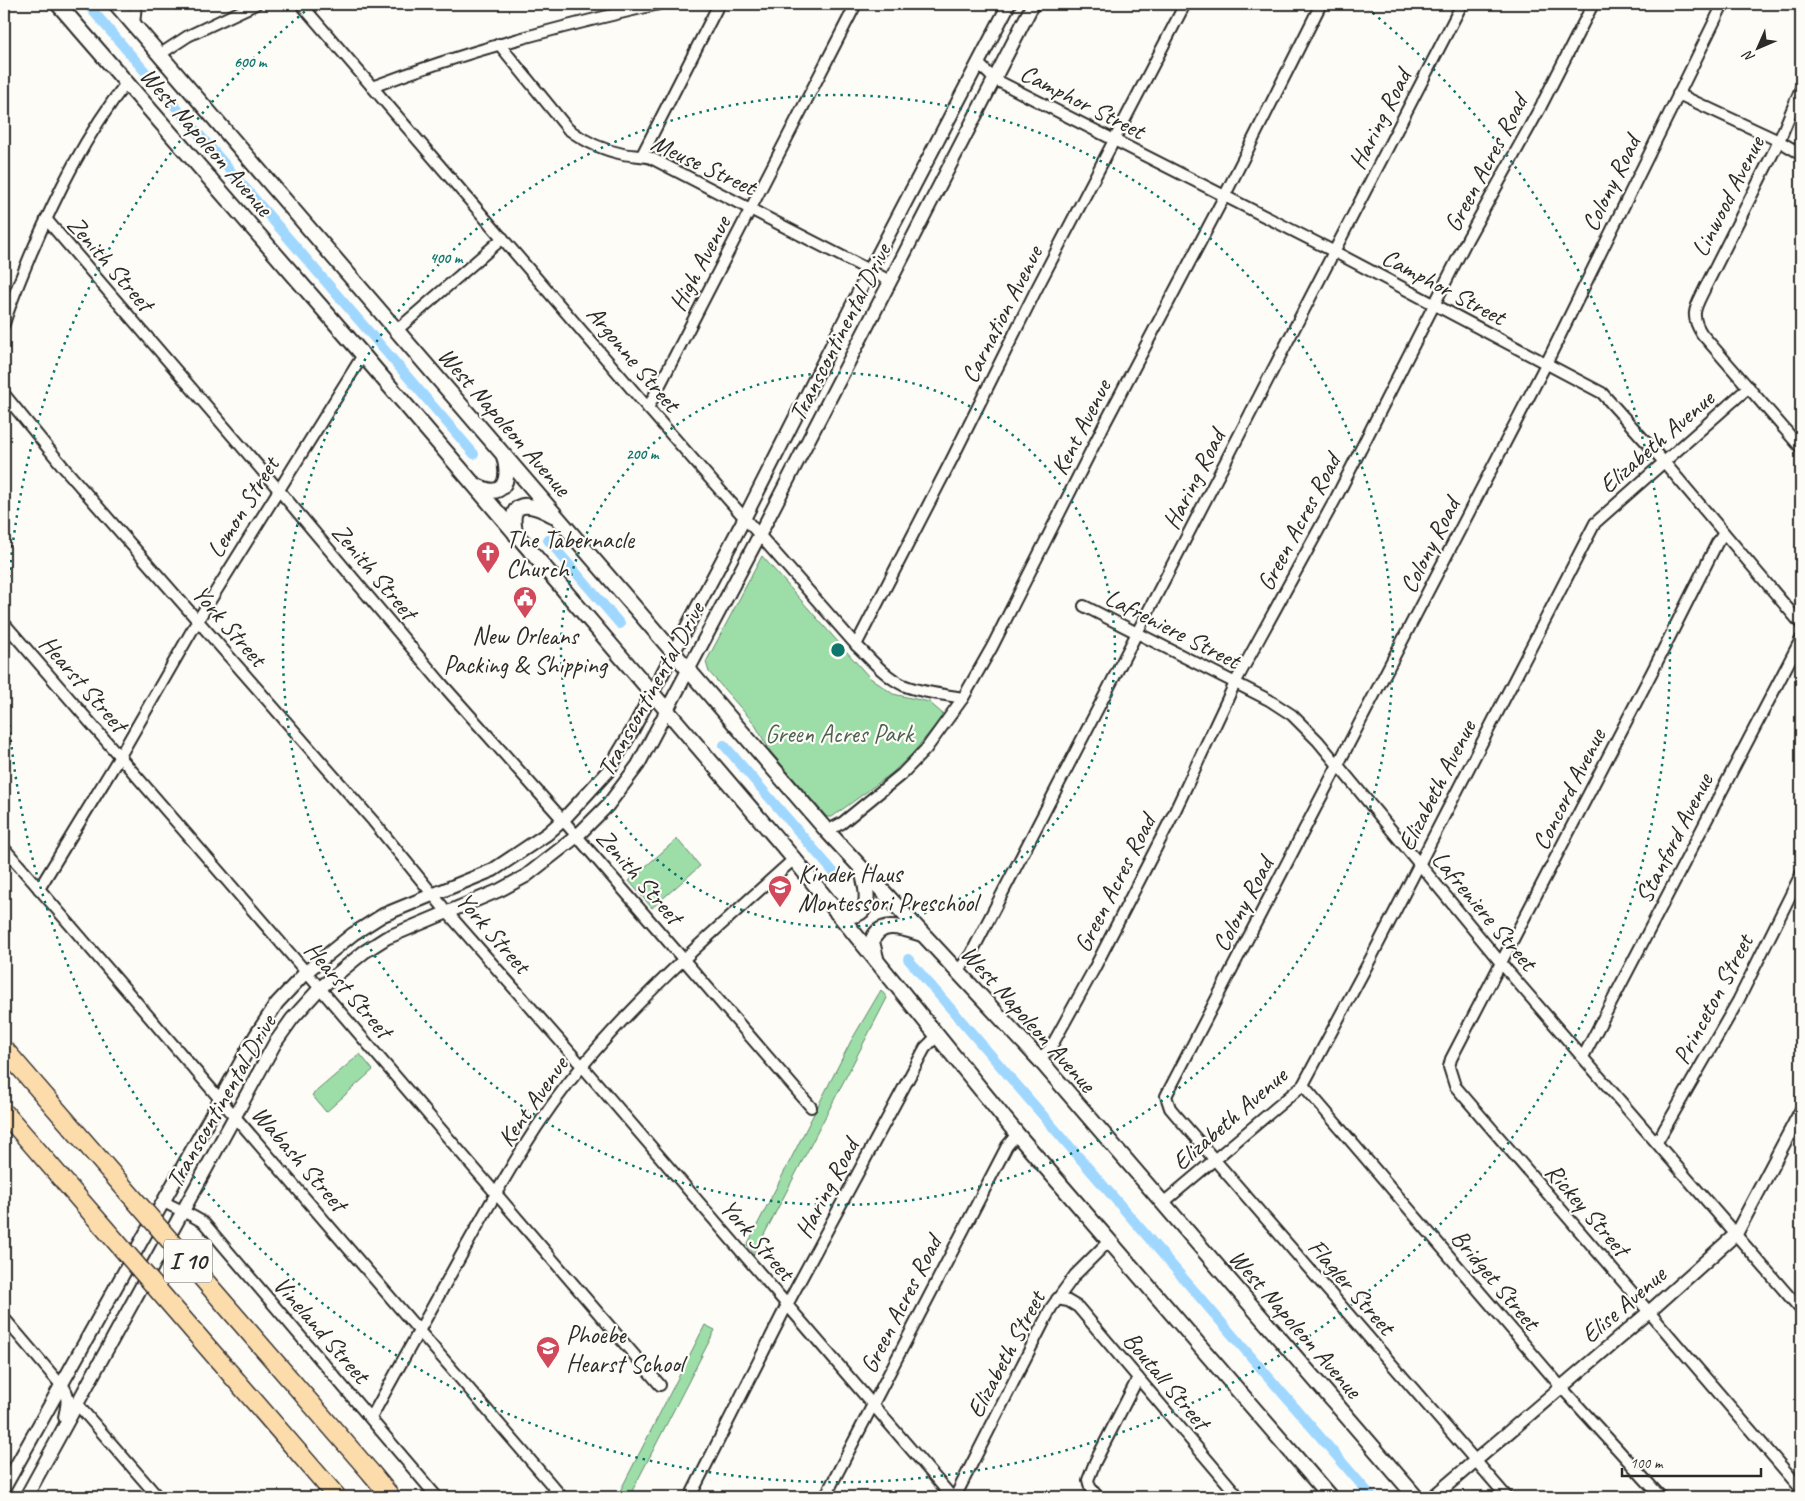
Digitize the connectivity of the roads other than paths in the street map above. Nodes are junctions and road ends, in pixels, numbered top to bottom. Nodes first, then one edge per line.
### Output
1 (58, 4) edge
2 (116, 4) edge
3 (136, 4) edge
4 (256, 4) edge
5 (301, 4) edge
6 (659, 4) edge
7 (719, 4) edge
8 (856, 4) edge
9 (1009, 4) edge
10 (1033, 4) edge
11 (1185, 4) edge
12 (1321, 4) edge
13 (1462, 4) edge
14 (1593, 4) edge
15 (1723, 4) edge
16 (134, 25) junction
17 (499, 44) junction
18 (160, 55) junction
19 (978, 63) junction
20 (994, 79) junction
21 (127, 82) junction
22 (372, 88) junction
23 (1801, 88) edge
24 (1678, 94) junction
25 (1115, 140) junction
26 (1779, 141) junction
27 (1801, 154) edge
28 (642, 155) junction
29 (1224, 197) junction
30 (751, 209) junction
31 (46, 219) junction
32 (503, 238) junction
33 (1334, 252) junction
34 (870, 270) junction
35 (890, 281) junction
36 (1435, 305) junction
37 (4, 324) edge
38 (396, 330) junction
39 (363, 355) junction
40 (1546, 364) junction
41 (1749, 387) junction
42 (4, 394) edge
43 (648, 408) junction
44 (1801, 448) edge
45 (503, 454) junction
46 (1664, 462) junction
47 (471, 483) junction
48 (278, 489) junction
49 (744, 519) junction
50 (560, 520) junction
51 (1724, 533) junction
52 (516, 535) junction
53 (759, 536) junction
54 (1084, 606) dead end
55 (198, 620) junction
56 (4, 623) edge
57 (1801, 624) edge
58 (1138, 634) junction
59 (1801, 638) edge
60 (856, 644) junction
61 (674, 652) junction
62 (689, 670) junction
63 (1235, 683) junction
64 (652, 694) junction
65 (963, 698) junction
66 (667, 712) junction
67 (120, 756) junction
68 (1339, 766) junction
69 (563, 820) junction
70 (827, 831) junction
71 (577, 836) junction
72 (4, 848) edge
73 (794, 859) junction
74 (1418, 864) junction
75 (862, 870) junction
76 (1801, 874) edge
77 (39, 889) junction
78 (434, 895) junction
79 (447, 912) junction
80 (837, 913) junction
81 (923, 935) junction
82 (683, 959) junction
83 (1501, 963) junction
84 (878, 964) junction
85 (958, 971) junction
86 (306, 972) junction
87 (320, 988) junction
88 (937, 1036) junction
89 (4, 1049) edge
90 (1583, 1057) junction
91 (1039, 1059) junction
92 (1450, 1065) joint
93 (582, 1066) junction
94 (1303, 1085) junction
95 (221, 1099) junction
96 (1167, 1101) joint
97 (811, 1107) dead end
98 (1801, 1111) edge
99 (4, 1112) edge
100 (236, 1116) junction
101 (1017, 1134) junction
102 (1657, 1142) junction
103 (1214, 1159) junction
104 (496, 1194) junction
105 (164, 1202) junction
106 (1163, 1203) junction
107 (182, 1212) junction
108 (1736, 1234) junction
109 (1109, 1241) junction
110 (1058, 1299) junction
111 (787, 1305) junction
112 (1801, 1310) edge
113 (1649, 1312) junction
114 (4, 1318) edge
115 (419, 1331) junction
116 (1138, 1378) junction
117 (61, 1385) junction
118 (660, 1385) dead end
119 (1561, 1387) junction
120 (77, 1404) junction
121 (872, 1405) junction
122 (371, 1418) junction
123 (66, 1426) junction
124 (1475, 1460) junction
125 (4, 1488) edge
126 (1801, 1489) edge
127 (26, 1497) edge
128 (158, 1497) edge
129 (336, 1497) edge
130 (391, 1497) edge
131 (438, 1497) edge
132 (562, 1497) edge
133 (690, 1497) edge
134 (824, 1497) edge
135 (953, 1497) edge
136 (1098, 1497) edge
137 (1240, 1497) edge
138 (1330, 1497) edge
139 (1416, 1497) edge
140 (1433, 1497) edge
141 (1507, 1497) edge
142 (1661, 1497) edge

1 - 21 main road, West Napoleon Avenue
2 - 16 main road, West Napoleon Avenue
3 - 16 street
4 - 18 street
5 - 22 street, Argonne Street
6 - 17 street
7 - 28 street
8 - 30 street, High Avenue
9 - 19 street, Transcontinental Drive
10 - 20 street, Transcontinental Drive
11 - 25 street, Carnation Avenue
12 - 29 street, Kent Avenue
13 - 33 street, Haring Road
14 - 36 street, Green Acres Road
15 - 24 street, Colony Road
16 - 18 main road, West Napoleon Avenue
17 - 22 street
17 - 28 street, Meuse Street
18 - 38 main road, West Napoleon Avenue
19 - 20 street, Camphor Street
19 - 34 street, Transcontinental Drive
20 - 25 street, Camphor Street
20 - 35 street, Transcontinental Drive
21 - 31 street
21 - 39 main road, West Napoleon Avenue
22 - 32 street, Argonne Street
23 - 26 street, Linwood Avenue
24 - 26 street
24 - 40 street, Colony Road
25 - 29 street, Camphor Street
25 - 60 street, Carnation Avenue
26 - 27 street
26 - 41 street, Linwood Avenue
28 - 30 street, Meuse Street
29 - 33 street, Camphor Street
29 - 65 street, Kent Avenue
30 - 34 street, Meuse Street
30 - 43 street, High Avenue
31 - 37 street
31 - 48 street, Zenith Street
32 - 38 street
32 - 43 street, Argonne Street
33 - 36 street, Camphor Street
33 - 58 street, Haring Road
34 - 35 street, Meuse Street
34 - 49 street, Transcontinental Drive
35 - 53 street, Transcontinental Drive
36 - 40 street, Camphor Street
36 - 63 street, Green Acres Road
38 - 45 main road, West Napoleon Avenue
39 - 47 main road, West Napoleon Avenue
39 - 48 street, Lemon Street
40 - 46 street, Camphor Street
40 - 68 street, Colony Road
41 - 44 street
41 - 46 street, Elizabeth Avenue
42 - 55 street, York Street
43 - 49 street, Argonne Street
45 - 47 main road
45 - 50 main road, West Napoleon Avenue
46 - 51 street, Camphor Street
46 - 74 street, Elizabeth Avenue
47 - 52 main road, West Napoleon Avenue
48 - 55 street, Lemon Street
48 - 69 street, Zenith Street
49 - 53 street, Argonne Street
49 - 61 street, Transcontinental Drive
50 - 52 main road
50 - 61 main road, West Napoleon Avenue
51 - 57 street, Camphor Street
51 - 83 street, Concord Avenue
52 - 64 main road, West Napoleon Avenue
53 - 60 street, Argonne Street
53 - 62 street, Transcontinental Drive
54 - 58 street, Lafreniere Street
55 - 67 street, Lemon Street
55 - 78 street, York Street
56 - 67 street, Hearst Street
58 - 63 street, Lafreniere Street
58 - 85 street, Haring Road
59 - 90 street, Stanford Avenue
60 - 65 street, Argonne Street
61 - 62 main road, West Napoleon Avenue
61 - 64 street, Transcontinental Drive
62 - 66 street, Transcontinental Drive
62 - 70 main road, West Napoleon Avenue
63 - 68 street, Lafreniere Street
63 - 91 street, Green Acres Road
64 - 66 main road, West Napoleon Avenue
64 - 69 street, Transcontinental Drive
65 - 70 street, Kent Avenue
66 - 71 street, Transcontinental Drive
66 - 73 main road, West Napoleon Avenue
67 - 77 street, Lemon Street
67 - 86 street, Hearst Street
68 - 74 street, Lafreniere Street
68 - 96 street, Colony Road
69 - 71 street, Zenith Street
69 - 78 street, Transcontinental Drive
70 - 75 main road, West Napoleon Avenue
71 - 79 street, Transcontinental Drive
71 - 82 street, Zenith Street
72 - 77 street, Wabash Street
73 - 80 main road, West Napoleon Avenue
73 - 82 street, Kent Avenue
74 - 83 street, Lafreniere Street
74 - 94 street, Elizabeth Avenue
75 - 80 main road
75 - 81 main road, West Napoleon Avenue
76 - 102 street, Princeton Street
77 - 95 street, Wabash Street
78 - 79 street, York Street
78 - 86 street, Transcontinental Drive
79 - 87 street, Transcontinental Drive
79 - 93 street, York Street
80 - 84 main road, West Napoleon Avenue
81 - 84 main road
81 - 85 main road, West Napoleon Avenue
82 - 93 street, Kent Avenue
82 - 97 street, Zenith Street
83 - 90 street, Lafreniere Street
83 - 92 street, Concord Avenue
84 - 88 main road, West Napoleon Avenue
85 - 91 main road, West Napoleon Avenue
86 - 87 street, Hearst Street
86 - 95 street, Transcontinental Drive
87 - 100 street, Transcontinental Drive
87 - 104 street, Hearst Street
88 - 101 main road, West Napoleon Avenue
88 - 111 street, Haring Road
89 - 130 highway, I 10, bridge
90 - 102 street, Lafreniere Street
91 - 106 main road, West Napoleon Avenue
92 - 113 street, Rickey Street
93 - 104 street, Kent Avenue
93 - 111 street, York Street
94 - 103 street, Elizabeth Avenue
94 - 119 street, Bridget Street
95 - 100 street, Wabash Street
95 - 105 street, Transcontinental Drive
96 - 103 street, Flagler Street
98 - 108 street, Elise Avenue
99 - 129 highway, I 10, bridge
100 - 107 street, Transcontinental Drive
100 - 115 street, Wabash Street
101 - 109 main road, West Napoleon Avenue
101 - 121 street, Green Acres Road
102 - 108 street, Lafreniere Street
103 - 106 street, Elizabeth Avenue
103 - 124 street, Flagler Street
104 - 115 street, Kent Avenue
104 - 118 street, Hearst Street
105 - 107 street, Vineland Street
105 - 117 street, Transcontinental Drive
106 - 139 main road, West Napoleon Avenue
107 - 120 street, Transcontinental Drive
107 - 122 street, Vineland Street
108 - 112 street, Lafreniere Street
108 - 113 street, Elise Avenue
109 - 110 street, Elizabeth Street
109 - 138 main road, West Napoleon Avenue
110 - 116 street, Boutall Street
110 - 135 street, Elizabeth Street
111 - 121 street, York Street
111 - 133 street, Haring Road
113 - 119 street, Elise Avenue
113 - 126 street, Rickey Street
114 - 117 street
115 - 122 street, Kent Avenue
115 - 132 street, Wabash Street
116 - 136 street
116 - 137 street, Boutall Street
117 - 123 street
117 - 125 street, Transcontinental Drive
119 - 124 street, Elise Avenue
119 - 142 street, Bridget Street
120 - 123 street, Transcontinental Drive
120 - 128 street
121 - 134 street, Green Acres Road
121 - 135 street, York Street
122 - 131 street, Vineland Street
123 - 127 street, Transcontinental Drive
124 - 140 street, Elise Avenue
124 - 141 street, Flagler Street

